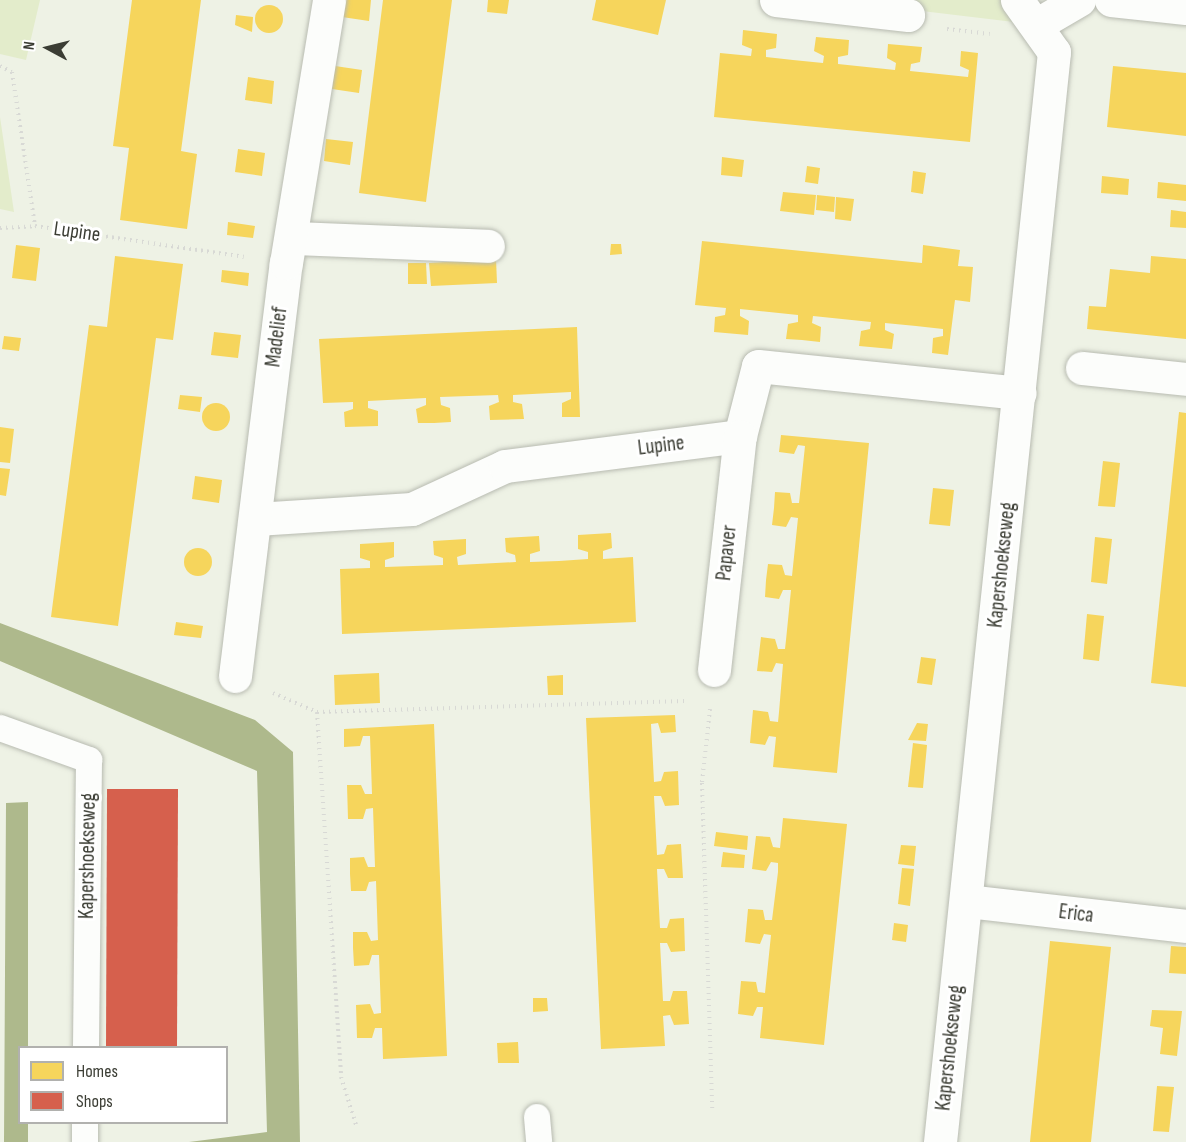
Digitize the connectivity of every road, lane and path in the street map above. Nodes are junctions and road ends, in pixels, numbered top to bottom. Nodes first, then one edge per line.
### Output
1 (329, 0) edge
2 (776, 0) edge
3 (1079, 0) edge
4 (1112, 0) edge
5 (1186, 8) edge
6 (1026, 13) edge
7 (908, 15) joint
8 (0, 66) edge
9 (35, 226) junction
10 (0, 228) edge
11 (488, 246) dead end
12 (290, 251) junction
13 (1082, 368) dead end
14 (1186, 378) edge
15 (1020, 393) junction
16 (740, 436) junction
17 (256, 519) junction
18 (235, 676) joint
19 (713, 685) junction
20 (317, 712) junction
21 (0, 728) edge
22 (967, 901) junction
23 (1186, 926) edge
24 (86, 1046) edge
25 (712, 1109) dead end
26 (85, 1124) edge
27 (356, 1125) dead end
28 (85, 1142) edge
29 (940, 1142) edge

1 - 12 street, Madelief
2 - 7 street
3 - 6 street
4 - 5 street
6 - 7 path
6 - 15 street, Kapershoekseweg
8 - 9 path, Lupine
9 - 10 path
9 - 12 path, Lupine
11 - 12 street
12 - 17 street, Madelief
13 - 14 street
15 - 16 street
15 - 22 street, Kapershoekseweg
16 - 17 street, Lupine
16 - 19 street, Papaver
17 - 18 street, Madelief
18 - 20 path
19 - 20 path
19 - 25 path
20 - 27 path
21 - 24 lane, Kapershoekseweg
22 - 23 street, Erica
22 - 29 street, Kapershoekseweg
26 - 28 lane

